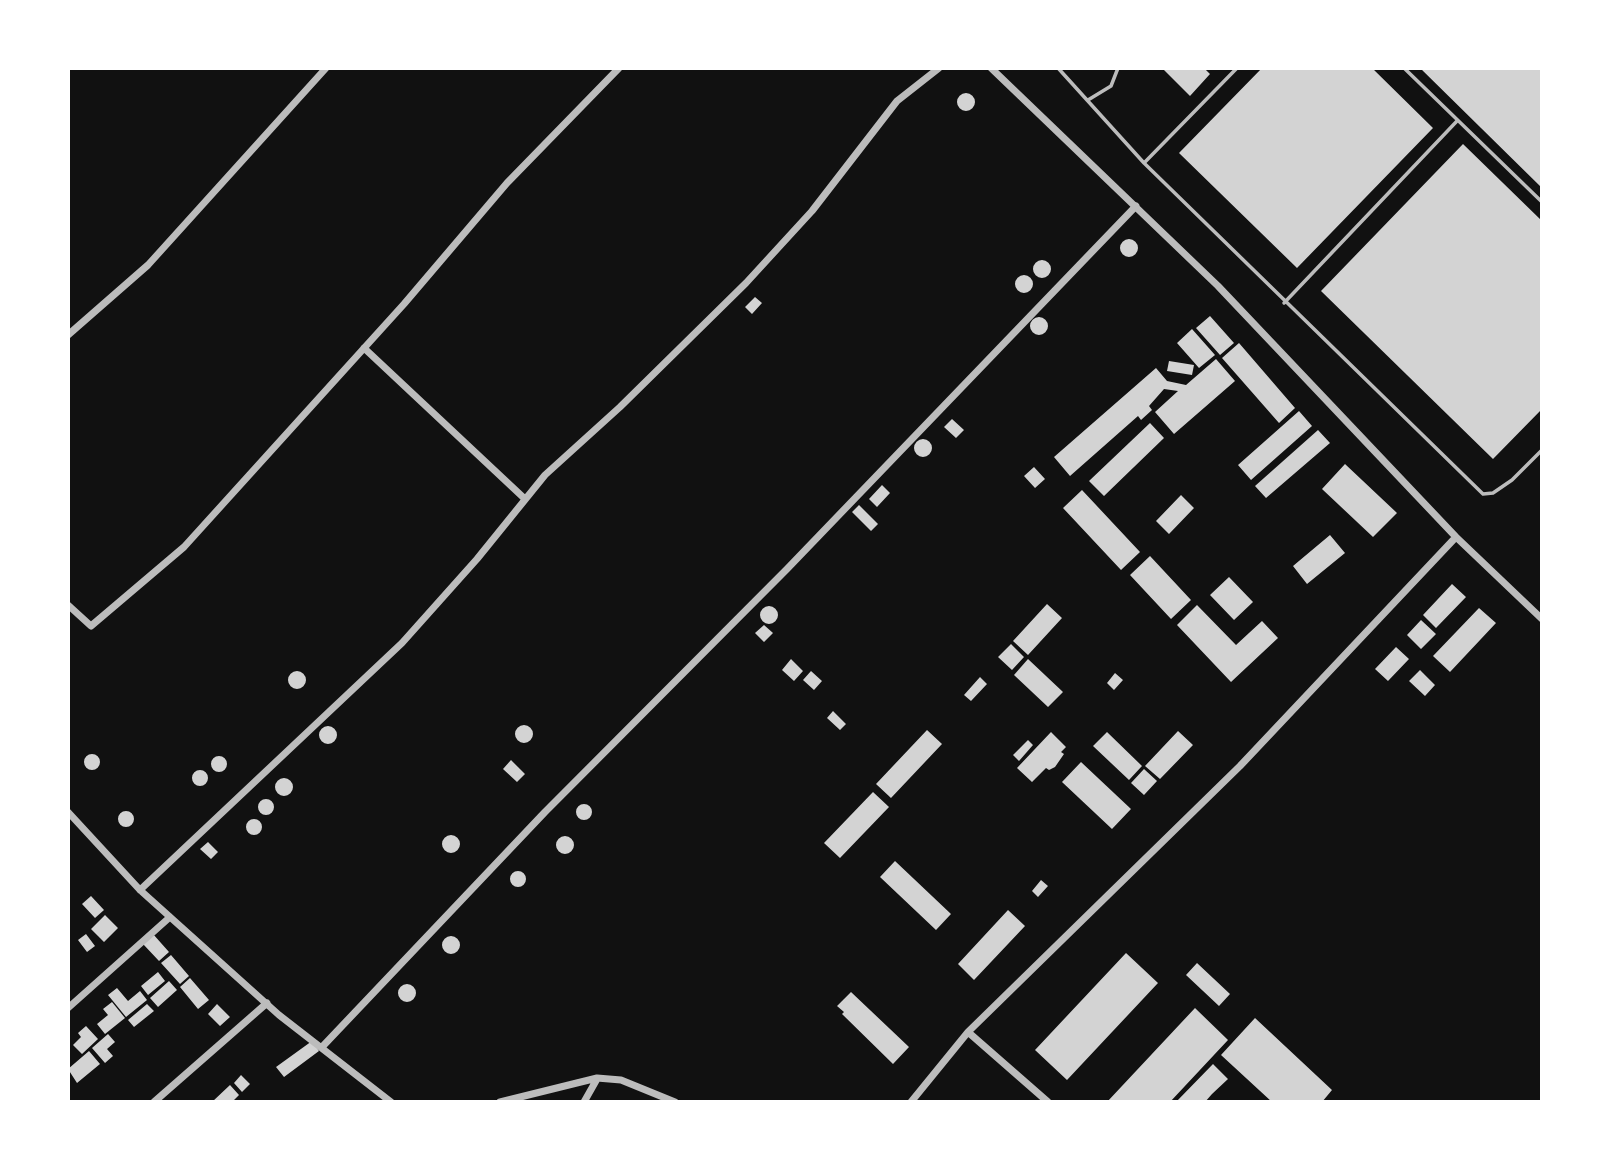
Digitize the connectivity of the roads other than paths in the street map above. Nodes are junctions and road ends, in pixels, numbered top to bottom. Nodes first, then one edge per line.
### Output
1 (326, 68) edge
2 (619, 68) edge
3 (939, 68) edge
4 (991, 68) edge
5 (1058, 68) edge
6 (1118, 68) edge
7 (1237, 68) edge
8 (1404, 68) edge
9 (1088, 100) junction
10 (1457, 121) junction
11 (1144, 163) junction
12 (1542, 202) edge
13 (1136, 206) junction
14 (1284, 303) junction
15 (68, 335) edge
16 (364, 348) junction
17 (1542, 450) edge
18 (525, 499) junction
19 (1456, 537) junction
20 (68, 605) edge
21 (1542, 619) edge
22 (68, 812) edge
23 (140, 890) junction
24 (170, 916) junction
25 (267, 1003) junction
26 (68, 1008) edge
27 (968, 1032) junction
28 (323, 1046) junction
29 (597, 1078) junction
30 (154, 1102) edge
31 (391, 1102) edge
32 (500, 1102) edge
33 (584, 1102) edge
34 (675, 1102) edge
35 (911, 1102) edge
36 (1048, 1102) edge

1 - 15 street
2 - 16 street
3 - 18 street
4 - 13 street
5 - 9 lane
6 - 9 lane
7 - 11 lane
8 - 10 lane
9 - 11 lane
10 - 12 lane
10 - 14 lane
11 - 14 lane
13 - 19 street
13 - 28 street
14 - 17 lane
16 - 18 street
16 - 20 street
18 - 23 street
19 - 21 street
19 - 27 street
22 - 23 street
23 - 24 street
24 - 25 street
24 - 26 street
25 - 28 street
25 - 30 street
27 - 35 street
27 - 36 street
28 - 31 street
29 - 32 street
29 - 33 street
29 - 34 street

